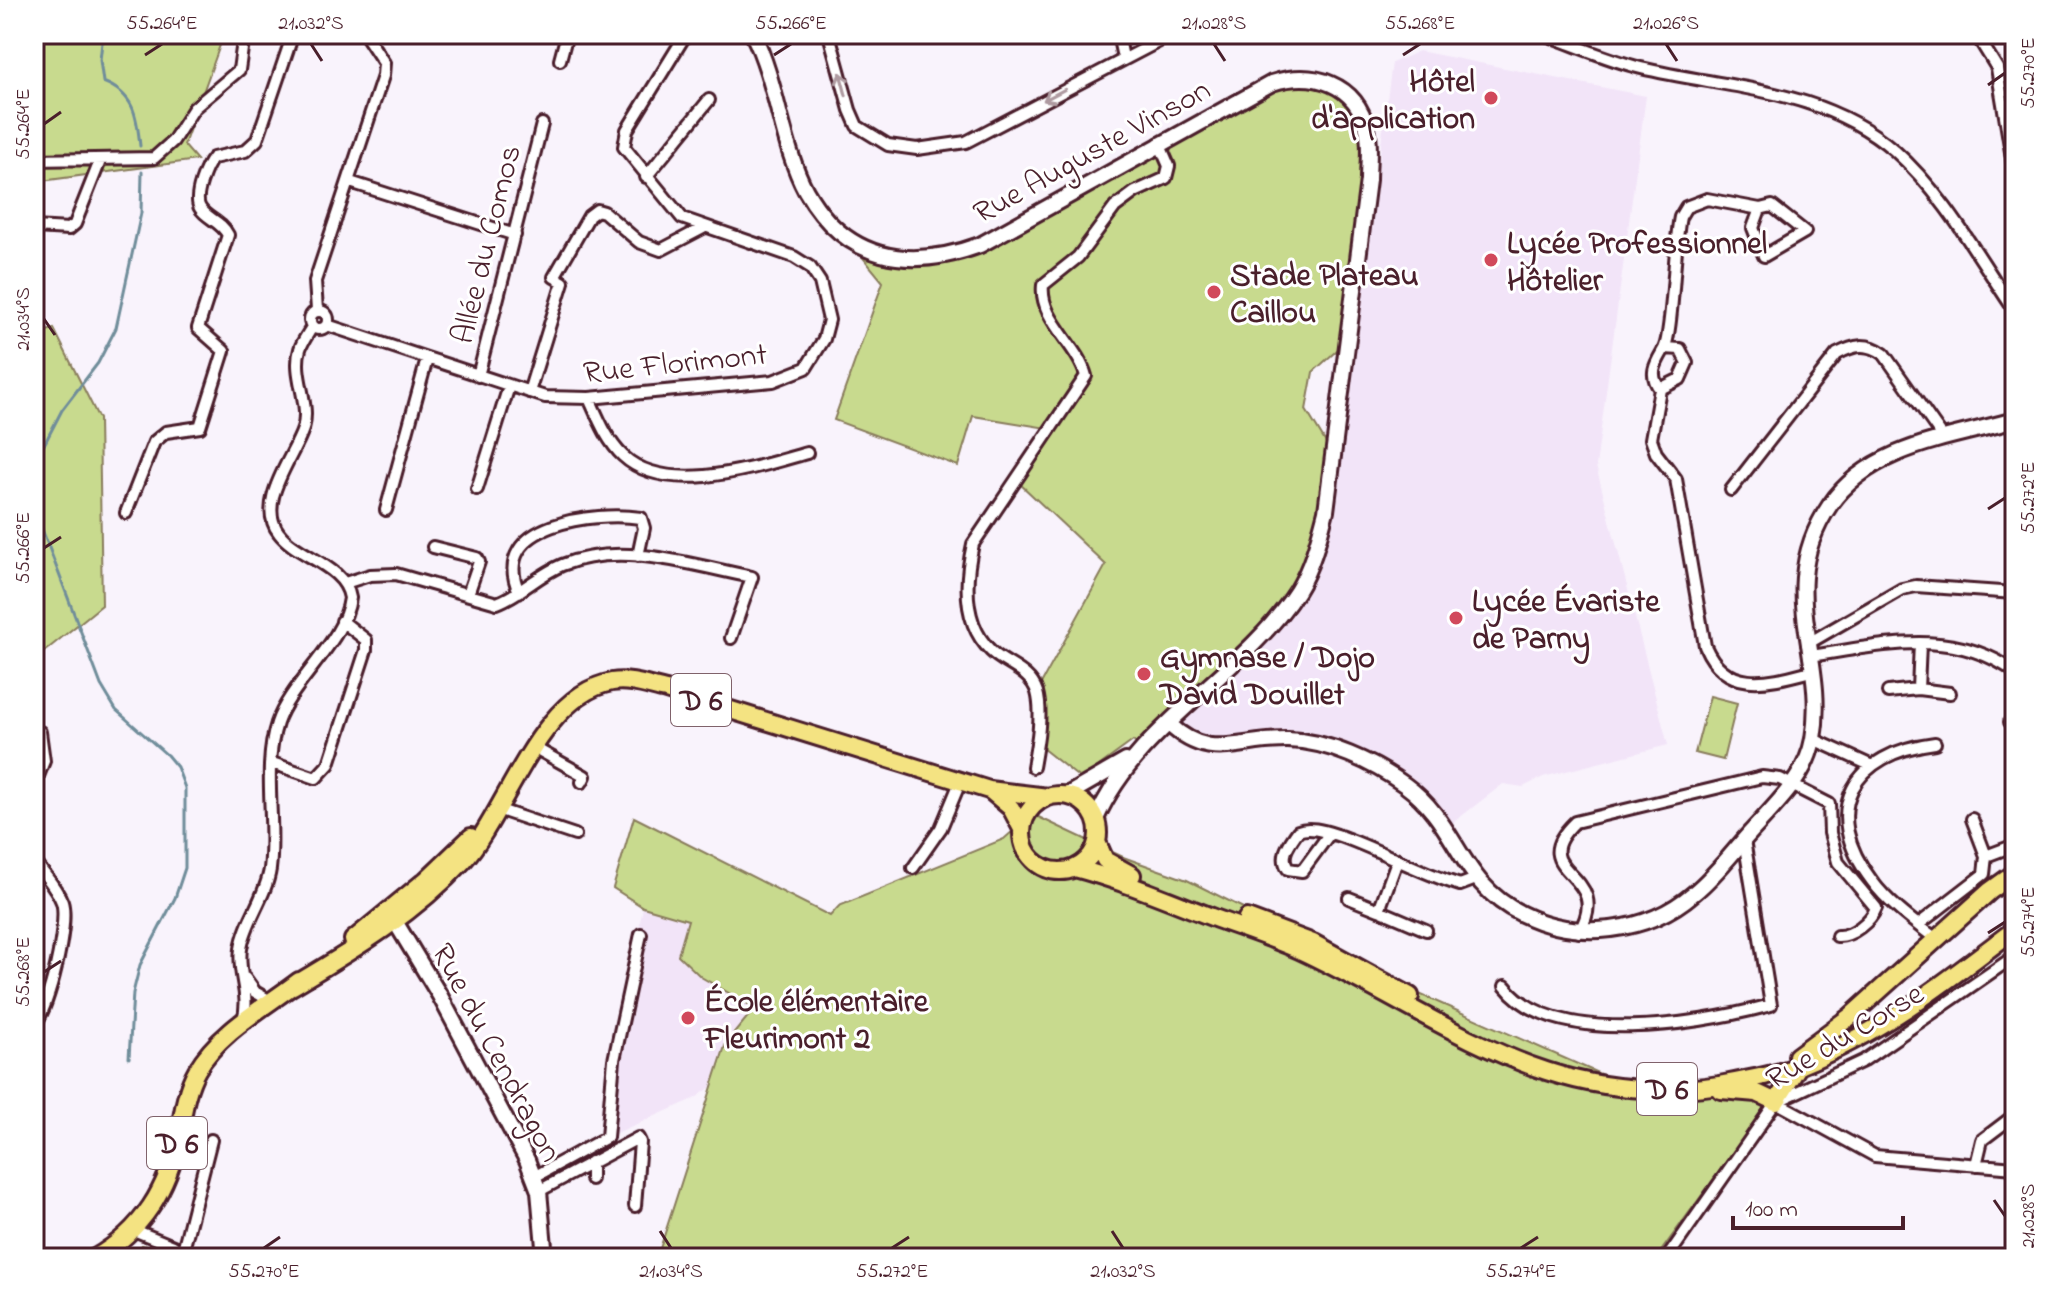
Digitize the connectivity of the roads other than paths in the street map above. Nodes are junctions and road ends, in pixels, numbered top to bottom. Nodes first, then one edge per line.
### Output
1 (244, 34) edge
2 (293, 34) edge
3 (365, 34) edge
4 (567, 34) edge
5 (686, 34) edge
6 (753, 34) edge
7 (763, 34) edge
8 (829, 34) edge
9 (1118, 34) edge
10 (1173, 34) edge
11 (1543, 34) edge
12 (1976, 34) edge
13 (1123, 58) junction
14 (560, 60) dead end
15 (766, 65) junction
16 (709, 100) dead end
17 (542, 124) dead end
18 (1159, 143) junction
19 (34, 160) edge
20 (100, 161) junction
21 (2015, 176) edge
22 (646, 177) junction
23 (350, 182) junction
24 (1760, 209) junction
25 (34, 227) edge
26 (703, 228) junction
27 (515, 235) junction
28 (317, 310) junction
29 (2015, 311) edge
30 (327, 325) junction
31 (312, 327) junction
32 (1665, 348) junction
33 (427, 359) junction
34 (478, 376) junction
35 (509, 386) junction
36 (1660, 389) junction
37 (529, 392) junction
38 (589, 398) junction
39 (2015, 420) edge
40 (1944, 439) junction
41 (807, 453) dead end
42 (477, 489) dead end
43 (1731, 490) dead end
44 (386, 510) dead end
45 (126, 513) dead end
46 (433, 547) dead end
47 (638, 556) junction
48 (345, 583) junction
49 (519, 592) junction
50 (2015, 593) edge
51 (468, 594) junction
52 (342, 621) junction
53 (731, 638) dead end
54 (1920, 643) junction
55 (1809, 657) junction
56 (2015, 672) edge
57 (1918, 689) junction
58 (1888, 692) dead end
59 (1950, 693) dead end
60 (1169, 724) junction
61 (40, 732) dead end
62 (1813, 739) junction
63 (1935, 743) dead end
64 (535, 748) junction
65 (1144, 750) junction
66 (272, 763) junction
67 (1870, 765) junction
68 (1033, 767) dead end
69 (961, 780) junction
70 (582, 782) dead end
71 (1793, 785) junction
72 (34, 786) edge
73 (989, 790) junction
74 (1067, 795) junction
75 (1048, 797) junction
76 (495, 811) junction
77 (1096, 819) junction
78 (1972, 819) dead end
79 (1022, 829) junction
80 (1330, 833) junction
81 (575, 835) dead end
82 (1744, 840) junction
83 (1097, 842) junction
84 (2015, 845) edge
85 (1986, 856) junction
86 (34, 860) edge
87 (1397, 861) junction
88 (913, 868) dead end
89 (1075, 868) junction
90 (2014, 875) edge
91 (1476, 879) junction
92 (1349, 898) dead end
93 (1379, 910) junction
94 (2015, 916) edge
95 (396, 923) junction
96 (1918, 925) junction
97 (2015, 929) edge
98 (1426, 930) dead end
99 (1579, 932) junction
100 (641, 934) dead end
101 (1837, 936) dead end
102 (1936, 939) junction
103 (2015, 956) edge
104 (241, 973) junction
105 (1505, 986) dead end
106 (291, 987) junction
107 (272, 1002) junction
108 (34, 1025) edge
109 (241, 1025) junction
110 (1798, 1061) junction
111 (1690, 1089) junction
112 (1776, 1102) junction
113 (2015, 1115) edge
114 (211, 1140) dead end
115 (591, 1162) junction
116 (1976, 1165) junction
117 (2015, 1168) edge
118 (591, 1179) dead end
119 (536, 1184) junction
120 (635, 1206) dead end
121 (132, 1232) junction
122 (181, 1256) edge
123 (95, 1258) edge
124 (112, 1258) edge
125 (545, 1258) edge
126 (1667, 1258) edge

1 - 20 street
2 - 45 street
3 - 23 street
4 - 14 street
5 - 22 street, Rue Florimont
6 - 15 main road, Rue Auguste Vinson
7 - 15 main road, Rue Auguste Vinson
13 -> 8 street
9 - 13 street
10 - 13 street
11 - 29 street
12 - 21 street
15 - 18 main road, Rue Auguste Vinson
16 - 22 street
17 - 27 street, Allée du Comos
18 - 60 main road, Rue Auguste Vinson
18 - 68 street
19 - 20 street
20 - 25 street
22 - 26 street, Rue Florimont
23 - 27 street
23 - 28 street
24 - 24 street
24 - 32 street
26 - 37 street
26 - 38 street, Rue Florimont
27 - 34 street, Allée du Comos
28 - 30 street
28 - 31 street
30 - 31 street
30 - 33 street, Rue Florimont
31 - 48 street
32 - 36 street
32 - 36 street
33 - 34 street, Rue Florimont
33 - 44 street
34 - 35 street, Rue Florimont
35 - 37 street, Rue Florimont
35 - 42 street
36 - 55 street
37 - 38 street, Rue Florimont
38 - 41 street
39 - 40 main road
40 - 43 street
40 - 55 main road
46 - 51 street
47 - 49 street
47 - 49 street
47 - 53 street
48 - 51 street
48 - 52 street
49 - 51 street
50 - 55 street
52 - 66 street
52 - 66 street
54 - 55 street
54 - 56 street
54 - 57 street
55 - 62 main road
57 - 58 street
57 - 59 street
60 - 65 main road, Rue Auguste Vinson
60 - 91 main road
61 - 72 street
62 - 67 street
62 - 71 main road
63 - 67 street
64 - 69 main road, D 6
64 - 70 street
64 - 76 main road, D 6
65 - 74 main road, Rue Auguste Vinson
65 - 77 main road, Rue Auguste Vinson
66 - 104 street
67 - 96 street
69 - 73 main road, D 6
69 - 88 street
71 - 82 main road
71 - 99 street
71 - 101 street
73 - 75 main road, D 6
73 - 79 main road, D 6
74 - 75 main road
74 - 77 main road
75 - 79 main road
76 - 81 street
76 - 95 main road
76 - 106 main road, D 6
77 - 83 main road
78 - 85 street
79 - 89 main road
80 - 80 street
80 - 87 street
82 - 99 main road
82 - 105 street
83 - 89 main road
83 - 110 main road, D 6
84 - 85 street
85 - 96 street
86 - 108 street
87 - 91 street
87 - 93 street
89 - 111 main road, D 6
90 - 102 main road
91 - 99 main road
92 - 93 street
93 - 98 street
94 - 110 main road, D 6
95 - 106 main road, D 6
95 - 119 main road, Rue du Cendragon
96 - 102 street
97 - 110 main road, D 6
100 - 119 street
102 - 110 main road
103 - 112 street, Rue du Corse
104 - 107 street
104 - 109 street
106 - 107 main road, D 6
107 - 109 main road, D 6
109 - 121 main road, D 6
110 - 111 main road, D 6
110 - 112 main road
111 - 112 main road
112 - 116 street
112 - 126 street, Rue du Corse
113 - 116 street
114 - 122 street
115 - 118 street
115 - 119 street
115 - 120 street
116 - 117 street
119 - 125 main road, Rue du Cendragon
121 - 122 street
121 - 123 main road, D 6
121 - 124 main road, D 6

